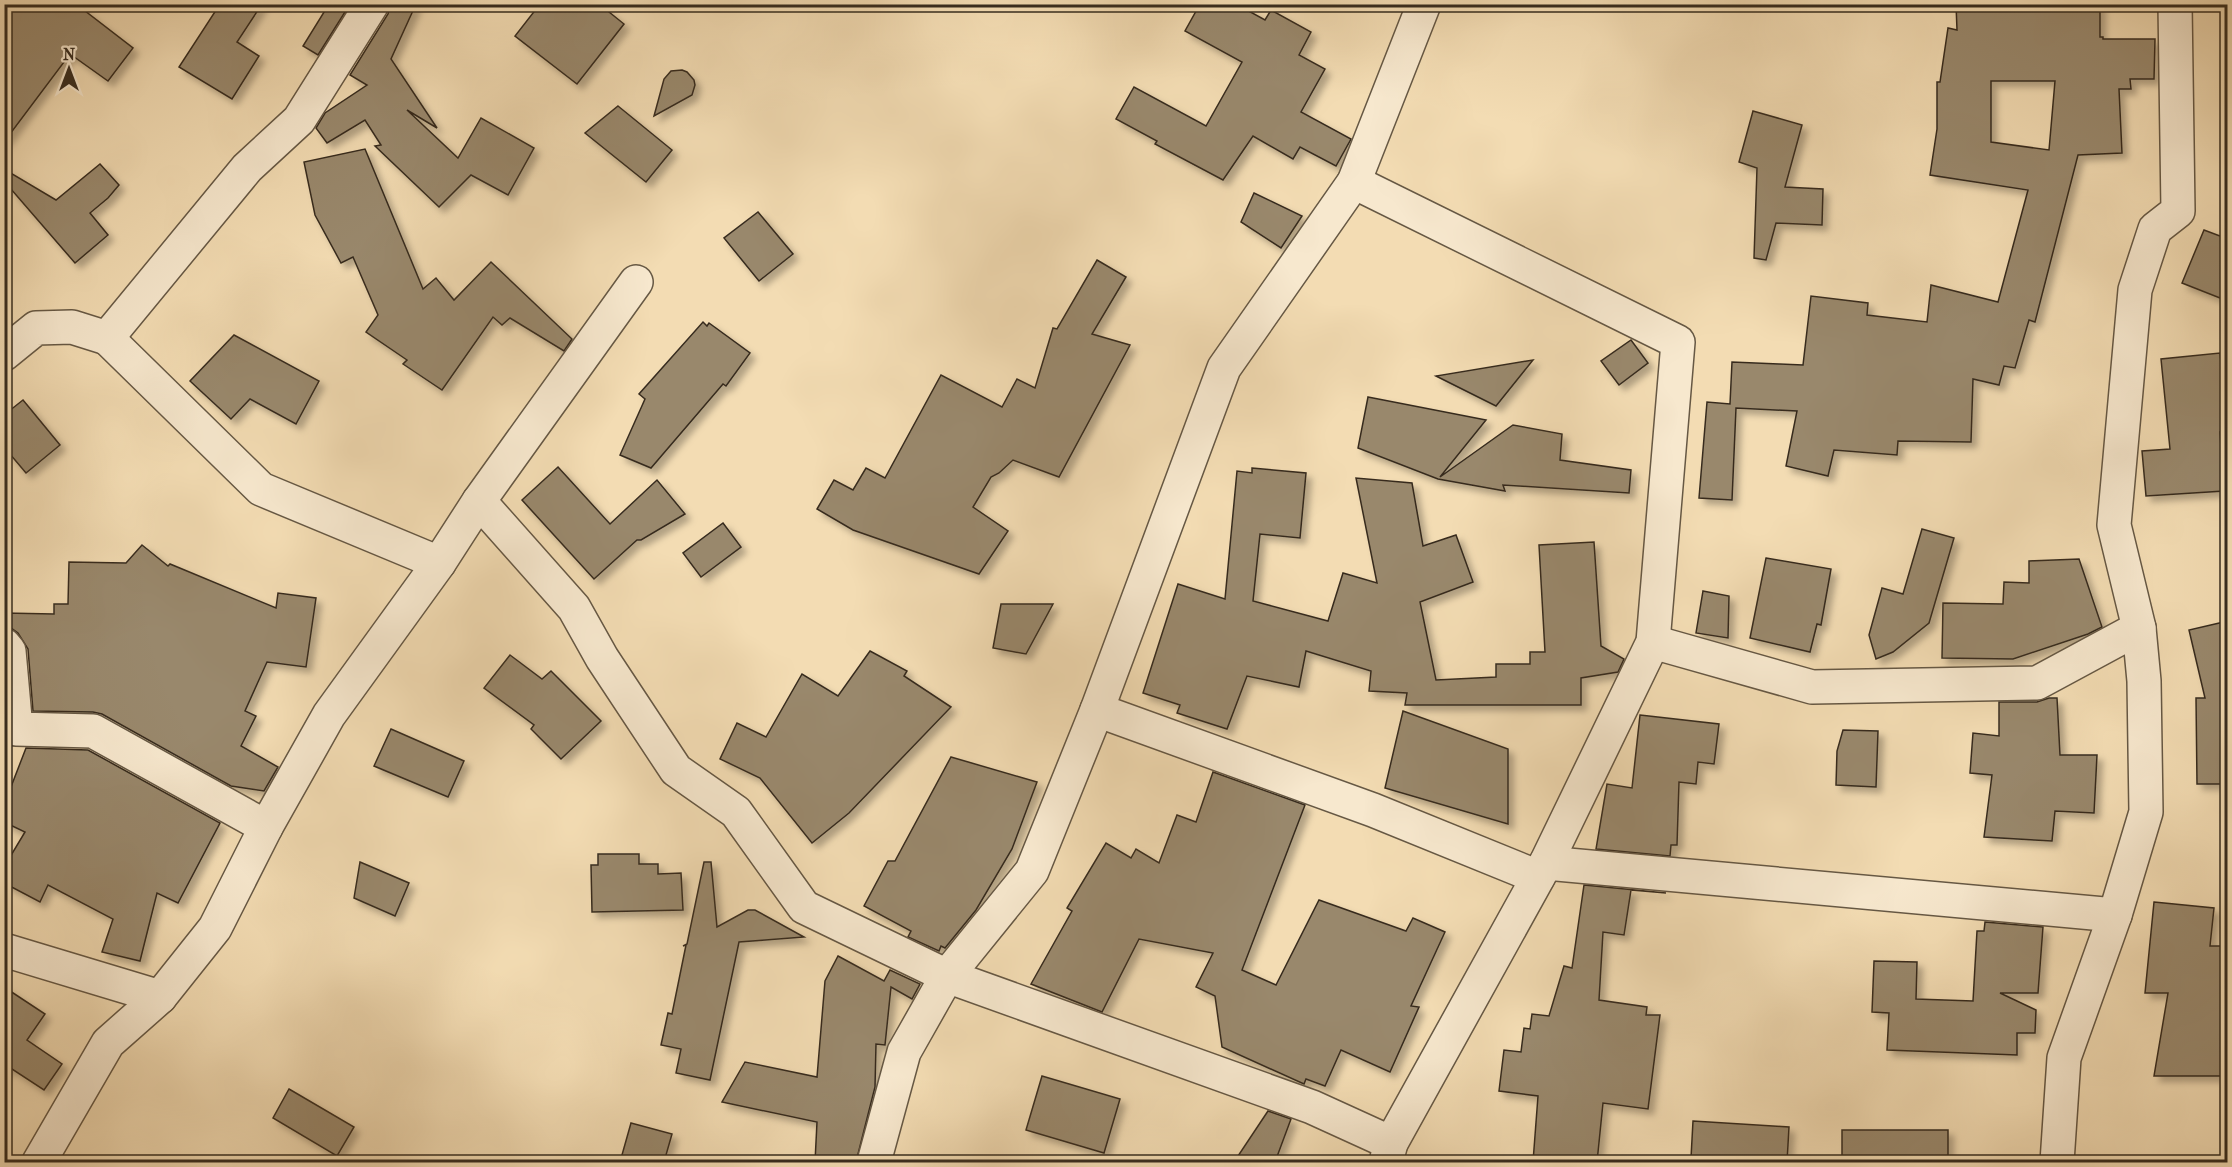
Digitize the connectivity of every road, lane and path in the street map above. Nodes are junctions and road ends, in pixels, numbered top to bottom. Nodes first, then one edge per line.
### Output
1 (372, 4) edge
2 (1424, 4) edge
3 (2175, 4) edge
4 (1354, 182) junction
5 (636, 282) dead end
6 (107, 338) junction
7 (4, 354) edge
8 (479, 501) junction
9 (439, 563) junction
10 (2139, 628) junction
11 (1653, 642) junction
12 (4, 645) edge
13 (1098, 710) junction
14 (266, 827) junction
15 (1542, 870) junction
16 (2115, 915) junction
17 (4, 950) edge
18 (947, 976) junction
19 (160, 997) junction
20 (1388, 1153) edge
21 (39, 1162) edge
22 (874, 1162) edge
23 (2056, 1162) edge

1 - 6 street
2 - 4 street
3 - 10 street
4 - 11 street
4 - 13 street
5 - 8 street
6 - 7 street
6 - 9 street
8 - 9 street
8 - 18 street
9 - 14 street
10 - 11 street
10 - 16 street
11 - 15 street
12 - 14 street
13 - 15 street
13 - 18 street
14 - 19 street
15 - 16 street
15 - 20 street
16 - 23 street
17 - 19 street
18 - 20 street
18 - 22 street
19 - 21 street

